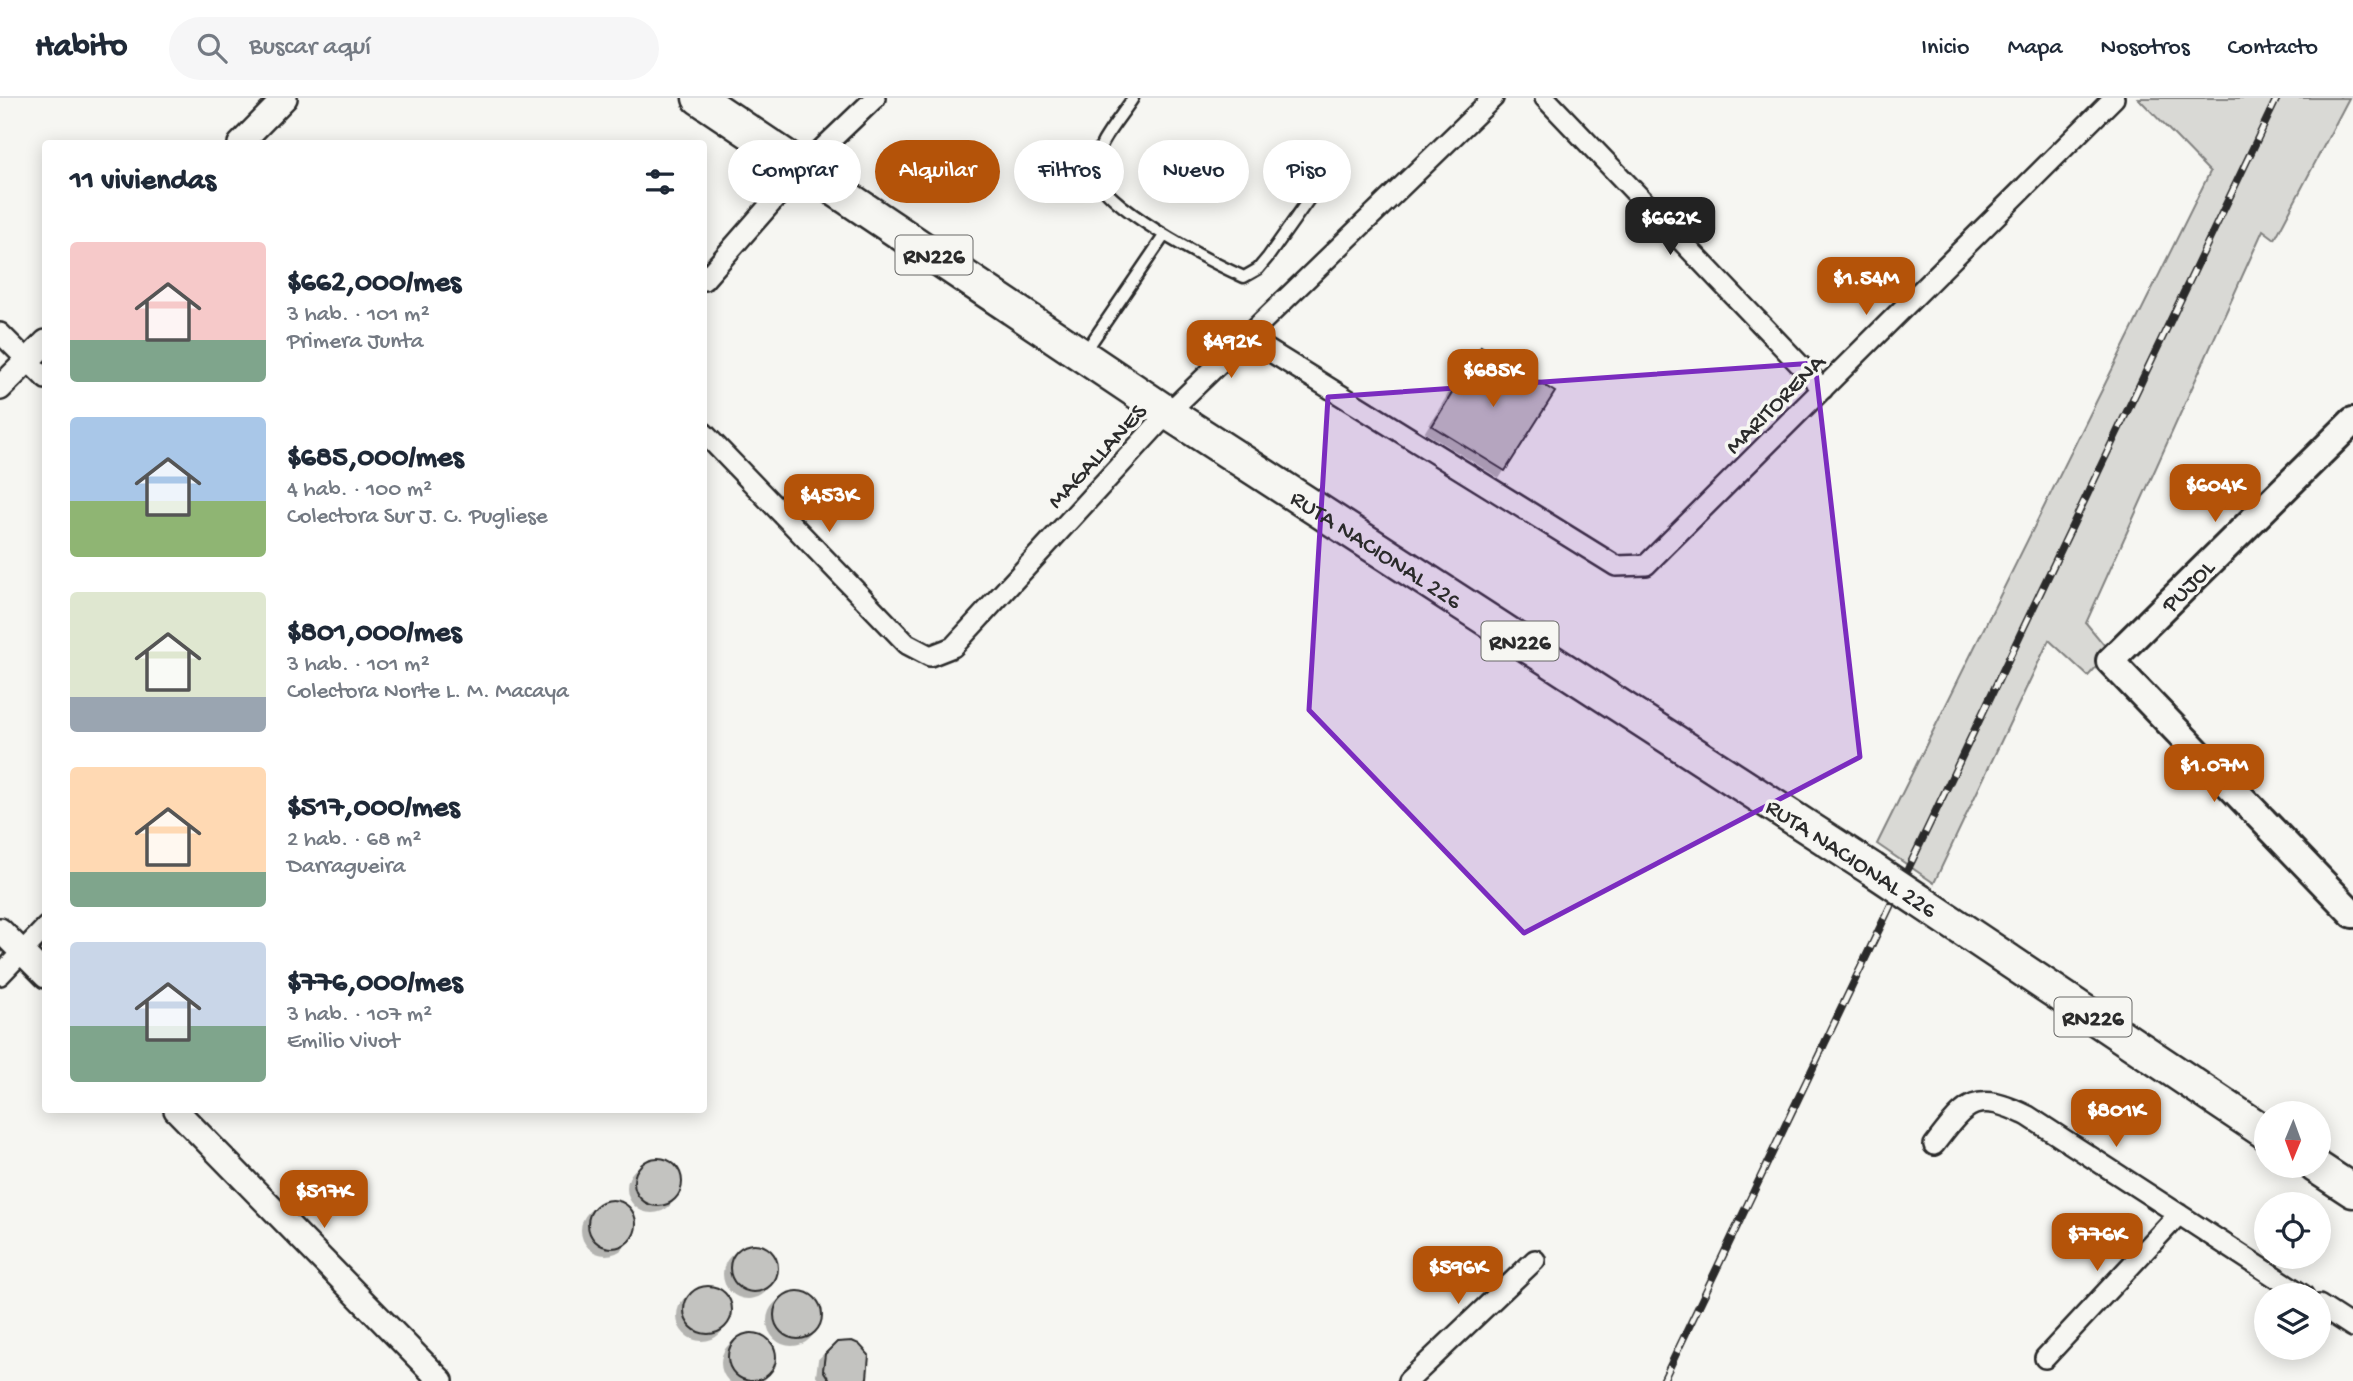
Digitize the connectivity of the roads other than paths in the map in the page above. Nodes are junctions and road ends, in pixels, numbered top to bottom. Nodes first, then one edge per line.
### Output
1 (285, 98) edge
2 (699, 98) edge
3 (875, 98) edge
4 (1133, 98) edge
5 (1493, 98) edge
6 (1545, 98) edge
7 (2114, 98) edge
8 (244, 140) edge
9 (762, 140) edge
10 (831, 140) edge
11 (771, 203) edge
12 (856, 203) edge
13 (1306, 203) edge
14 (1164, 236) junction
15 (707, 277) edge
16 (0, 333) edge
17 (1247, 337) junction
18 (42, 346) edge
19 (1082, 355) junction
20 (27, 361) junction
21 (42, 375) edge
22 (0, 388) edge
23 (1823, 389) junction
24 (1168, 413) junction
25 (2353, 421) edge
26 (707, 436) edge
27 (2353, 914) edge
28 (0, 930) edge
29 (42, 931) edge
30 (22, 952) junction
31 (42, 972) edge
32 (0, 975) edge
33 (179, 1113) edge
34 (2254, 1125) edge
35 (1934, 1145) dead end
36 (2331, 1177) edge
37 (2353, 1191) edge
38 (2179, 1214) junction
39 (1535, 1260) dead end
40 (2285, 1283) edge
41 (2331, 1313) edge
42 (2353, 1327) edge
43 (2045, 1358) dead end
44 (441, 1381) edge
45 (1408, 1381) edge

1 - 8 street
2 - 9 highway, RUTA NACIONAL 226 / RN226
3 - 10 street
4 - 14 lane
5 - 17 street, MAGALLANES
6 - 23 street
7 - 23 street, MARITORENA
11 - 15 street
12 - 19 highway, RUTA NACIONAL 226 / RN226
13 - 14 lane
14 - 19 lane
16 - 20 street
17 - 23 street, MARITORENA
17 - 24 street, MAGALLANES
18 - 20 street
19 - 24 highway, RUTA NACIONAL 226 / RN226
20 - 21 street
20 - 22 street
24 - 26 street, MAGALLANES
24 - 34 highway, RUTA NACIONAL 226 / RN226, bridge
25 - 27 main road, PUJOL
28 - 30 street
29 - 30 street
30 - 31 street
30 - 32 street
33 - 44 street
35 - 38 street
36 - 37 highway
38 - 40 street
38 - 43 street
39 - 45 street
41 - 42 street

